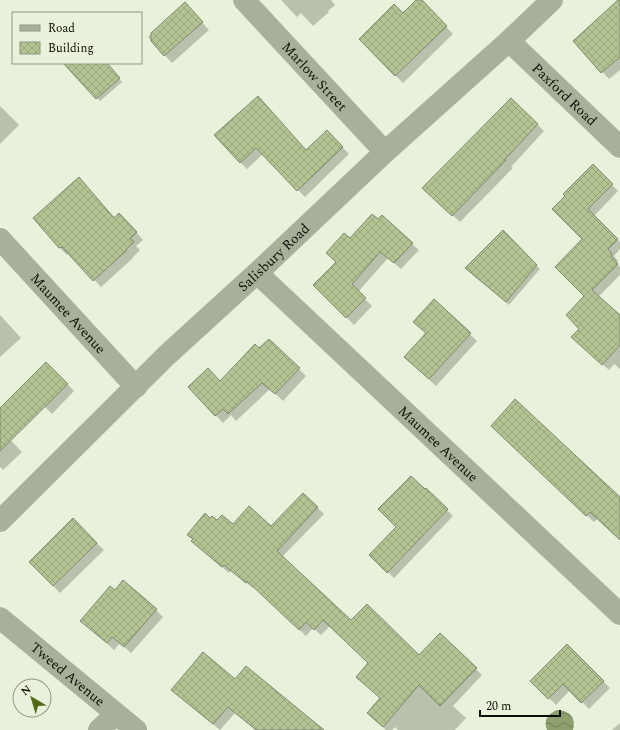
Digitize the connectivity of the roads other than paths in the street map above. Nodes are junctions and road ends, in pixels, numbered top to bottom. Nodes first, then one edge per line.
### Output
1 (244, 0) edge
2 (552, 0) edge
3 (509, 41) junction
4 (620, 147) edge
5 (385, 152) junction
6 (0, 239) edge
7 (257, 273) junction
8 (136, 387) junction
9 (0, 521) edge
10 (620, 614) edge
11 (0, 618) edge
12 (116, 714) junction
13 (99, 730) edge
14 (136, 730) edge

1 - 5 street, Marlow Street
2 - 3 street, Salisbury Road
3 - 4 street, Paxford Road
3 - 5 street, Salisbury Road
5 - 7 street, Salisbury Road
6 - 8 street, Maumee Avenue
7 - 8 street, Salisbury Road
7 - 10 street, Maumee Avenue
8 - 9 street, Salisbury Road
11 - 12 street, Tweed Avenue
12 - 13 street
12 - 14 street, Tweed Avenue

